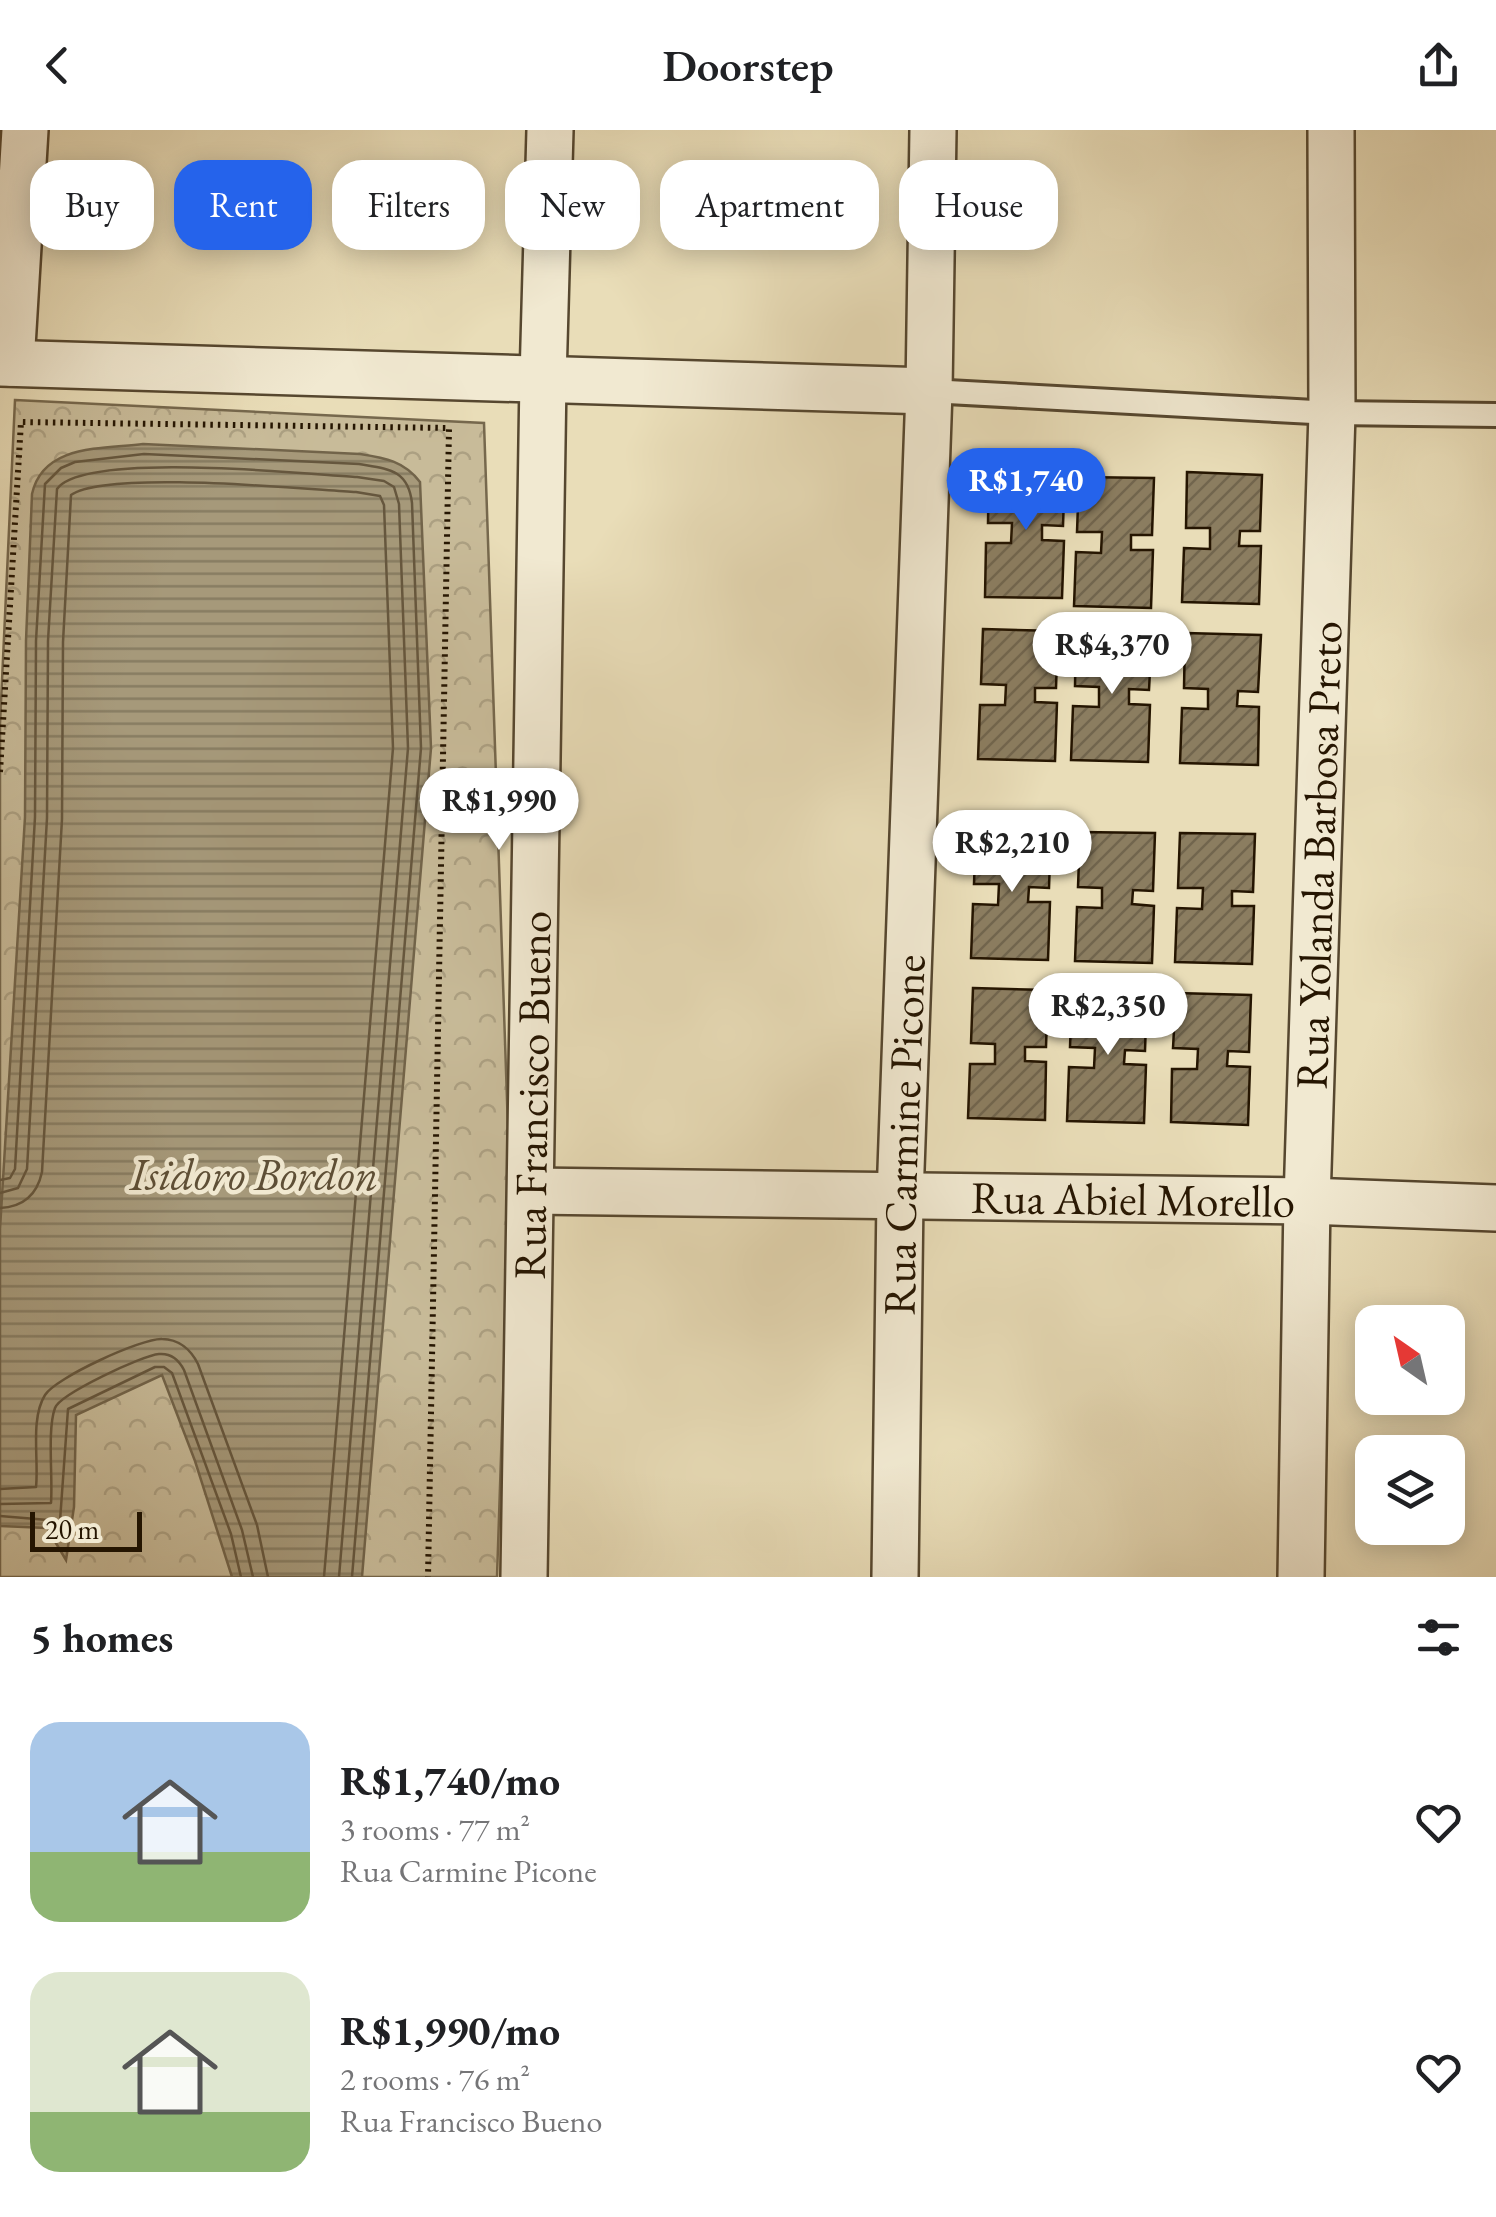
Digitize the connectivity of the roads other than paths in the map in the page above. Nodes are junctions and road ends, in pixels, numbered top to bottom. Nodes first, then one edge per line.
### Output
1 (25, 130) edge
2 (550, 130) edge
3 (933, 130) edge
4 (1330, 130) edge
5 (5, 363) edge
6 (543, 378) junction
7 (929, 390) junction
8 (1332, 413) junction
9 (1496, 416) edge
10 (531, 1191) junction
11 (900, 1196) junction
12 (1308, 1201) junction
13 (1496, 1208) edge
14 (524, 1577) edge
15 (895, 1577) edge
16 (1302, 1577) edge

1 - 5 street
2 - 6 street, Rua Francisco Bueno
3 - 7 street, Rua Carmine Picone
4 - 8 street, Rua Yolanda Barbosa Preto
5 - 6 street
6 - 7 street
6 - 10 street, Rua Francisco Bueno
7 - 8 lane
7 - 11 street, Rua Carmine Picone
8 - 9 lane
8 - 12 street, Rua Yolanda Barbosa Preto
10 - 11 street, Rua Abiel Morello
10 - 14 street, Rua Francisco Bueno
11 - 12 street, Rua Abiel Morello
11 - 15 street, Rua Carmine Picone
12 - 13 street, Rua Abiel Morello
12 - 16 street, Rua Yolanda Barbosa Preto

